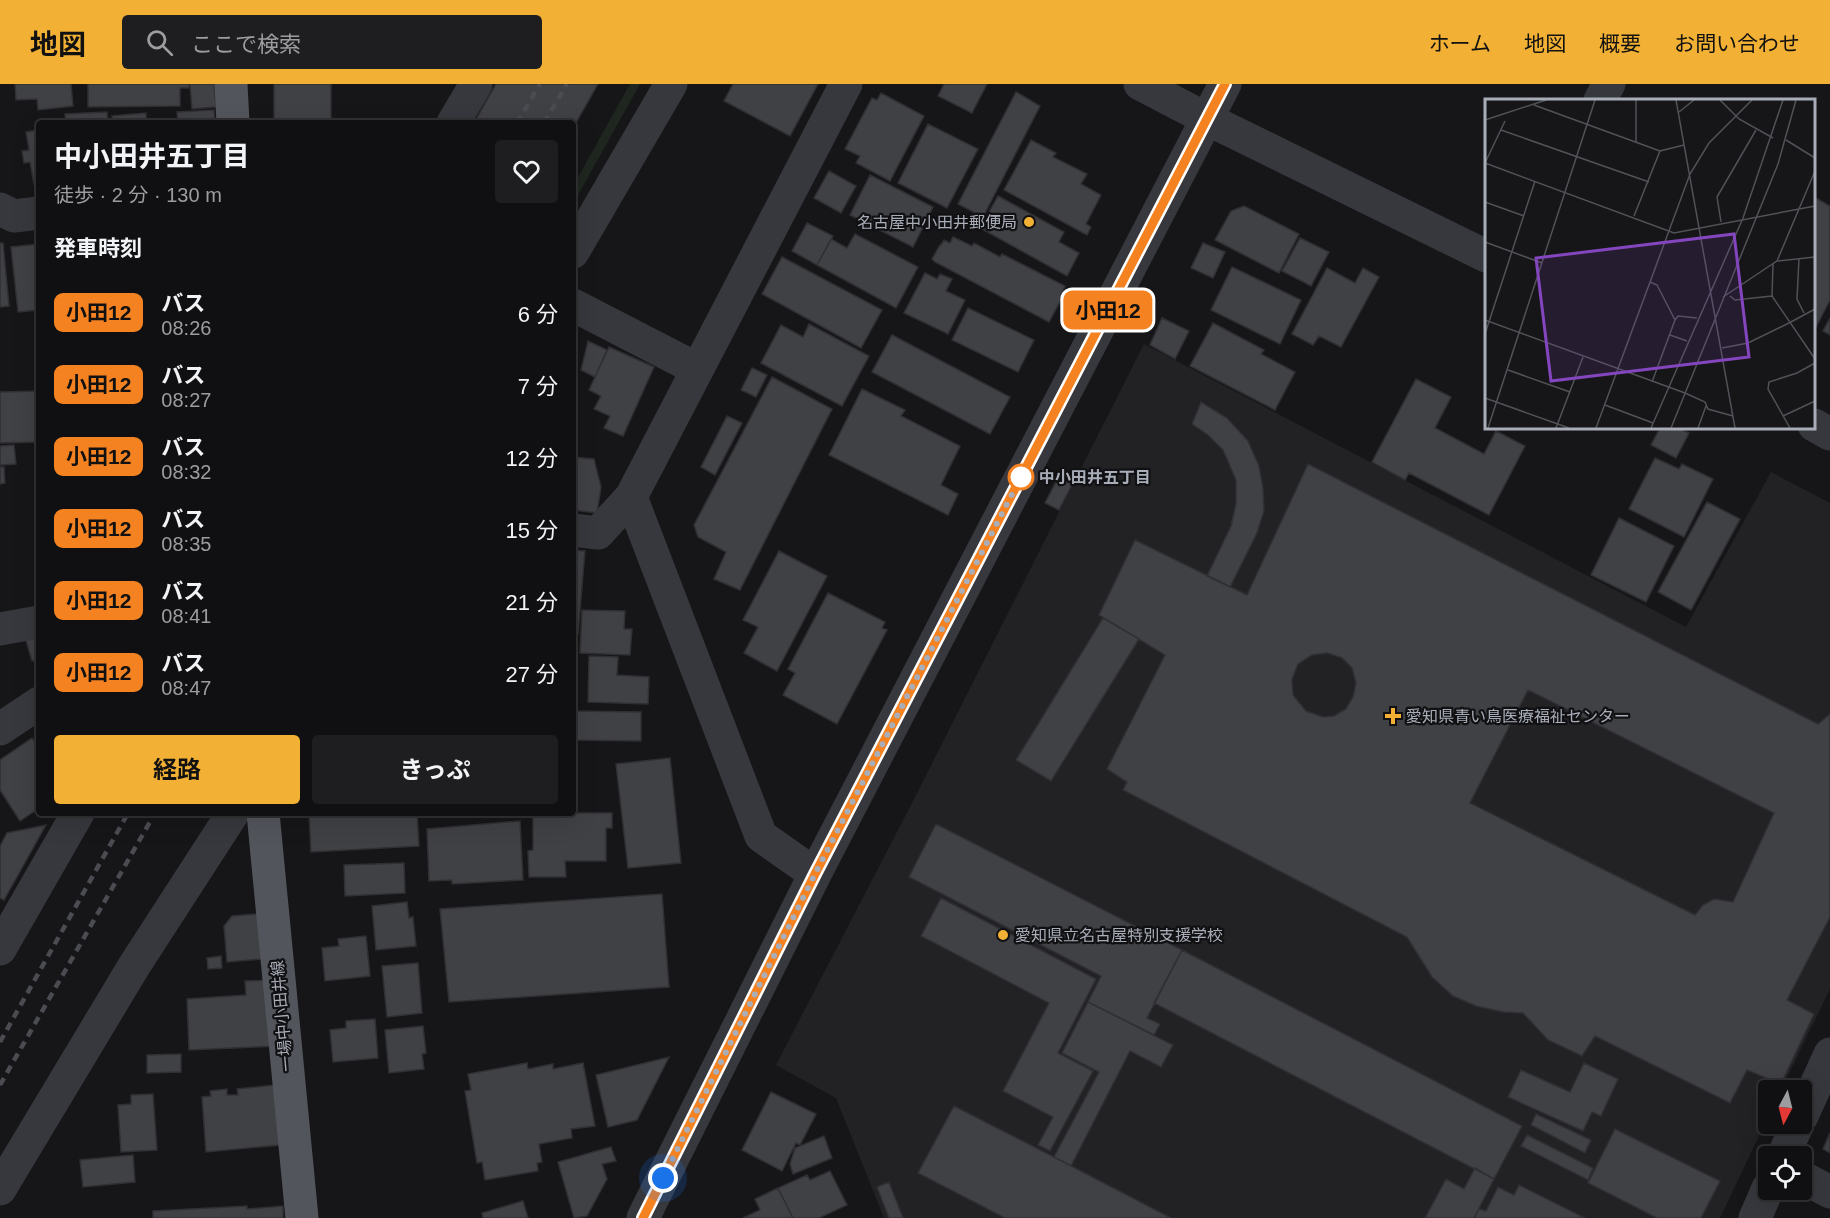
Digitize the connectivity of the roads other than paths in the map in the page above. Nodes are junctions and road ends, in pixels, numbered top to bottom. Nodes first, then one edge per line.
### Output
1 (231, 84) edge
2 (476, 84) edge
3 (671, 84) edge
4 (846, 84) edge
5 (1140, 84) edge
6 (1225, 84) edge
7 (1609, 84) edge
8 (1601, 99) edge
9 (1207, 119) junction
10 (233, 120) edge
11 (455, 120) edge
12 (0, 209) edge
13 (36, 213) edge
14 (576, 247) edge
15 (1485, 256) edge
16 (576, 307) edge
17 (697, 369) junction
18 (1815, 426) edge
19 (1830, 434) edge
20 (631, 497) junction
21 (576, 530) edge
22 (36, 622) edge
23 (0, 628) edge
24 (36, 705) edge
25 (0, 729) edge
26 (76, 816) edge
27 (231, 816) edge
28 (263, 816) edge
29 (815, 874) junction
30 (0, 949) edge
31 (1830, 1054) edge
32 (1812, 1094) edge
33 (1812, 1182) edge
34 (0, 1189) edge
35 (1830, 1192) edge
36 (1763, 1200) edge
37 (302, 1218) edge
38 (643, 1218) edge
39 (1755, 1218) edge

1 - 10 main road
2 - 11 street
3 - 14 street
4 - 17 street
5 - 9 street
6 - 9 street
7 - 8 street
9 - 15 street
9 - 29 street
12 - 13 street
16 - 17 street
17 - 20 street
18 - 19 street
20 - 21 street
20 - 29 street
22 - 23 street
24 - 25 street
26 - 30 street
27 - 34 street
28 - 37 main road, 一場中小田井線
29 - 38 street
31 - 32 street
33 - 35 street
36 - 39 street

